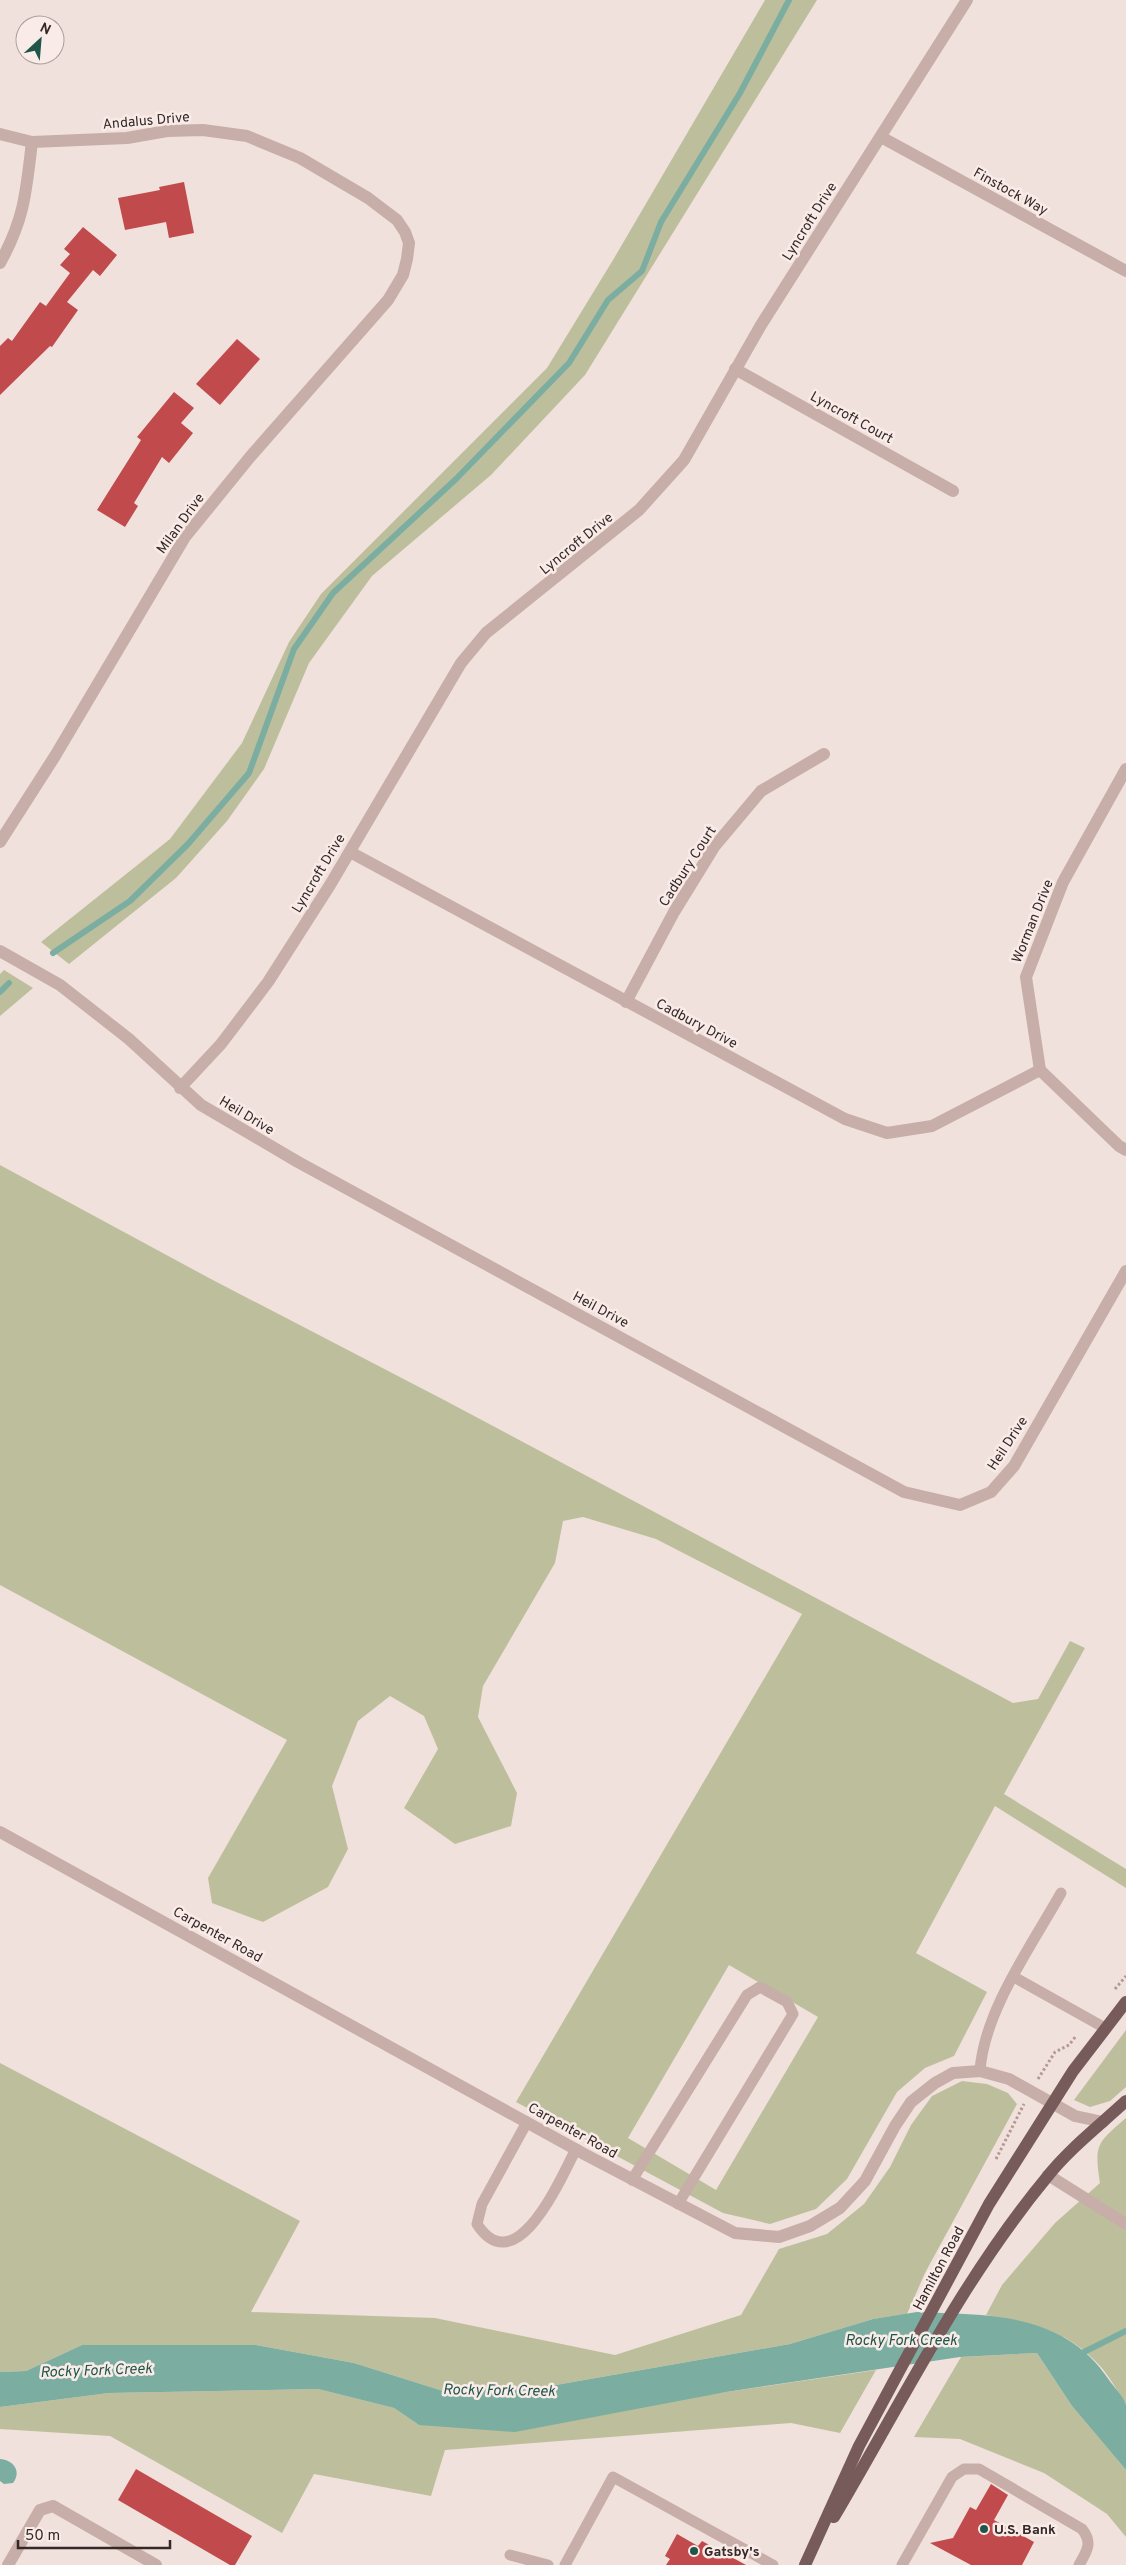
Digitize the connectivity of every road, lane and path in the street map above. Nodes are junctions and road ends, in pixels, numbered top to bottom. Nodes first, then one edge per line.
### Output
1 (967, 0) edge
2 (0, 134) edge
3 (881, 137) junction
4 (32, 142) junction
5 (409, 243) joint
6 (0, 263) edge
7 (1125, 269) edge
8 (735, 370) junction
9 (953, 491) dead end
10 (824, 754) dead end
11 (1126, 769) edge
12 (0, 842) edge
13 (350, 852) junction
14 (0, 951) edge
15 (626, 1002) junction
16 (1040, 1070) junction
17 (180, 1088) junction
18 (1126, 1150) edge
19 (1126, 1271) edge
20 (0, 1832) edge
21 (1061, 1893) dead end
22 (1014, 1977) junction
23 (1126, 2002) edge
24 (1105, 2028) junction
25 (980, 2071) junction
26 (1052, 2102) junction
27 (1124, 2103) edge
28 (527, 2122) junction
29 (1103, 2122) junction
30 (576, 2149) junction
31 (1048, 2175) junction
32 (632, 2180) junction
33 (678, 2204) junction
34 (1126, 2224) edge
35 (510, 2555) dead end
36 (8, 2565) edge
37 (156, 2565) edge
38 (548, 2565) edge
39 (565, 2565) edge
40 (773, 2565) edge
41 (806, 2565) edge
42 (902, 2565) edge
43 (1079, 2565) edge

1 - 3 street, Lyncroft Drive
2 - 4 street, Andalus Drive
3 - 7 street, Finstock Way
3 - 8 street, Lyncroft Drive
4 - 5 street, Andalus Drive
4 - 6 street
5 - 12 street, Milan Drive
8 - 9 street, Lyncroft Court
8 - 13 street, Lyncroft Drive
10 - 15 street, Cadbury Court
11 - 16 street, Worman Drive
13 - 15 street, Cadbury Drive
13 - 17 street, Lyncroft Drive
14 - 17 street, Heil Drive
15 - 16 street, Cadbury Drive
16 - 18 street
17 - 19 street, Heil Drive
20 - 28 street, Carpenter Road
21 - 22 lane
22 - 24 lane
22 - 25 lane
23 - 24 main road, Hamilton Road
24 - 26 main road, Hamilton Road
25 - 26 street, Carpenter Road
25 - 33 street, Carpenter Road
26 - 29 street, Carpenter Road
26 - 41 main road, Hamilton Road
27 - 29 main road, Hamilton Road
28 - 30 street, Carpenter Road
28 - 30 lane
29 - 31 main road, Hamilton Road
30 - 32 street, Carpenter Road
31 - 34 street
31 - 41 main road, Hamilton Road
32 - 33 street, Carpenter Road
32 - 33 lane
35 - 38 lane
36 - 37 street
39 - 40 lane
42 - 43 lane

